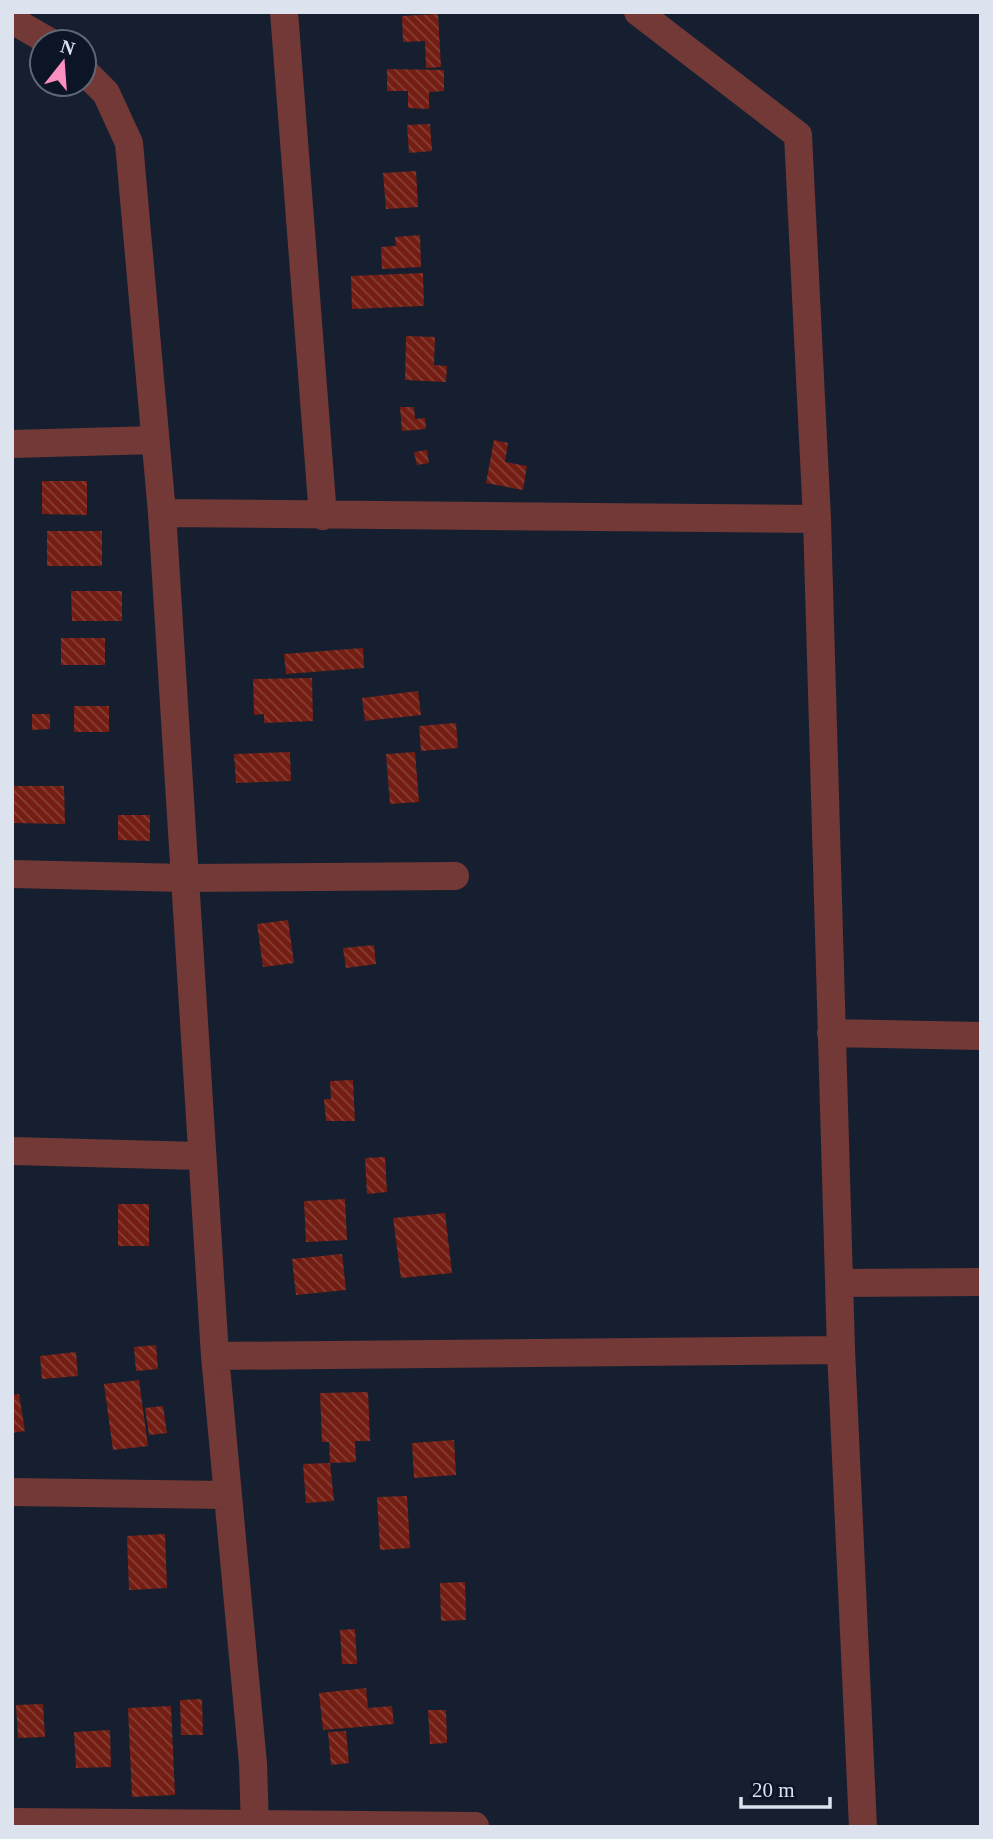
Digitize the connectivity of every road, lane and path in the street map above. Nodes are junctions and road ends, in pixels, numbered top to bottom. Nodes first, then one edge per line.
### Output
1 (284, 12) edge
2 (638, 12) edge
3 (12, 20) edge
4 (28, 29) edge
5 (98, 85) edge
6 (155, 440) junction
7 (12, 444) edge
8 (162, 513) junction
9 (323, 516) junction
10 (817, 519) junction
11 (12, 874) edge
12 (454, 876) dead end
13 (185, 878) junction
14 (831, 1033) junction
15 (981, 1036) edge
16 (12, 1151) edge
17 (200, 1156) junction
18 (981, 1282) edge
19 (841, 1283) junction
20 (842, 1350) junction
21 (215, 1356) junction
22 (12, 1492) edge
23 (226, 1495) junction
24 (12, 1822) edge
25 (255, 1824) edge
26 (475, 1826) edge
27 (863, 1827) edge

1 - 9 street
2 - 10 street
3 - 4 street
5 - 6 street
6 - 7 street
6 - 8 street
8 - 9 street
8 - 13 street
9 - 10 street
10 - 14 street
11 - 13 street
12 - 13 street
13 - 17 street
14 - 15 street
14 - 19 street
16 - 17 street
17 - 21 street
18 - 19 street
19 - 20 street
20 - 21 street
20 - 27 street
21 - 23 street
22 - 23 street
23 - 25 street
24 - 25 street
25 - 26 street

